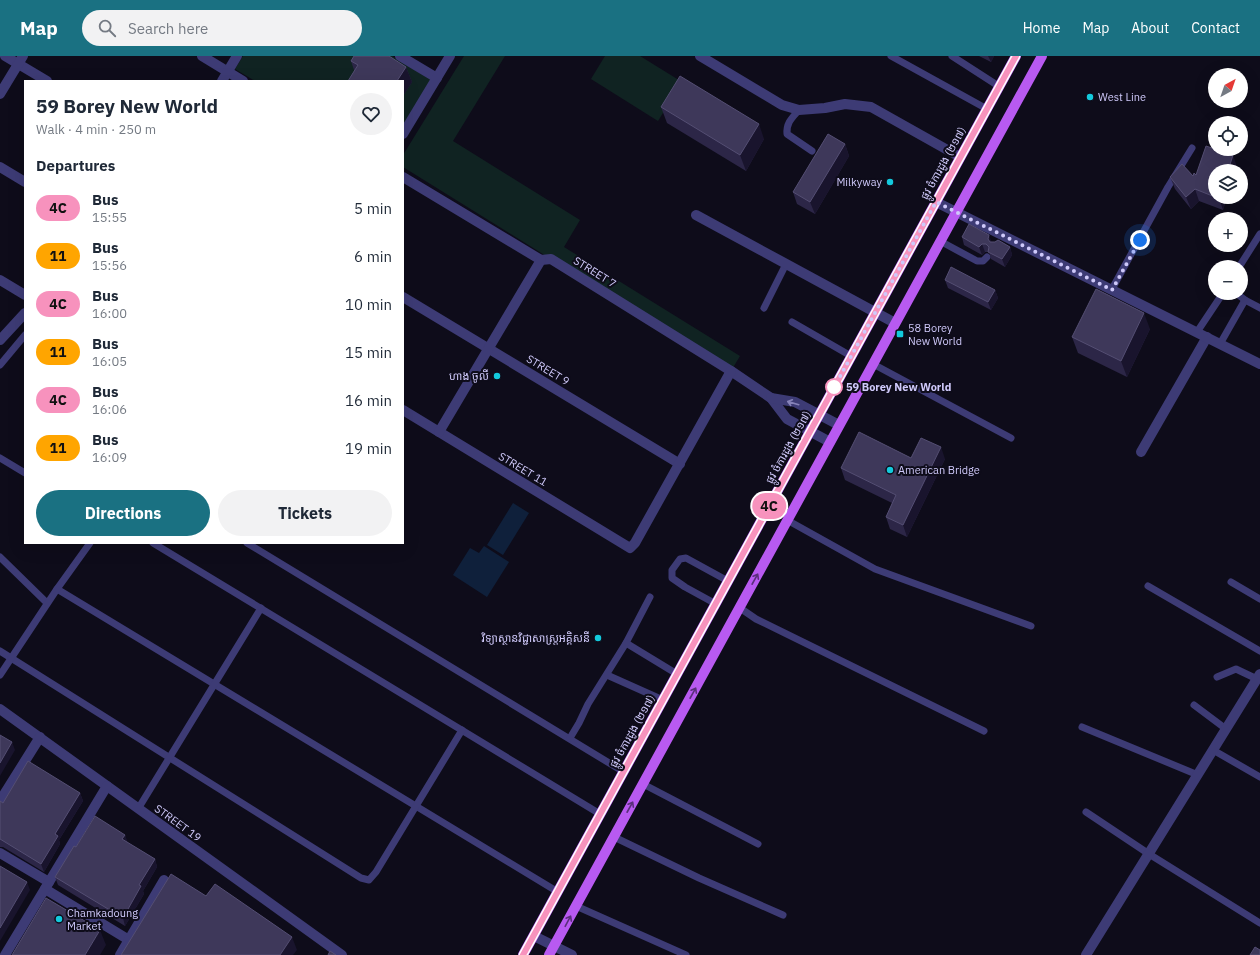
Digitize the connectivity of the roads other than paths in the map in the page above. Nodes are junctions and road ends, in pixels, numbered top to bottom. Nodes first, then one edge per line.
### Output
1 (5, 56) edge
2 (202, 56) edge
3 (237, 56) edge
4 (400, 56) edge
5 (450, 56) edge
6 (700, 56) edge
7 (891, 56) edge
8 (952, 56) edge
9 (1016, 56) edge
10 (1042, 56) edge
11 (20, 60) edge
12 (228, 72) junction
13 (436, 78) junction
14 (46, 80) edge
15 (223, 80) edge
16 (241, 80) edge
17 (1000, 86) junction
18 (0, 94) edge
19 (987, 109) junction
20 (799, 110) junction
21 (404, 132) edge
22 (1192, 148) dead end
23 (812, 151) dead end
24 (960, 157) junction
25 (0, 167) edge
26 (404, 178) edge
27 (24, 181) edge
28 (936, 202) junction
29 (956, 212) junction
30 (696, 215) dead end
31 (1260, 234) edge
32 (940, 241) junction
33 (988, 257) edge
34 (541, 260) junction
35 (1243, 260) edge
36 (786, 264) junction
37 (0, 280) edge
38 (1112, 290) junction
39 (24, 294) edge
40 (404, 298) edge
41 (1220, 300) edge
42 (1245, 300) joint
43 (764, 308) dead end
44 (1260, 308) edge
45 (875, 313) junction
46 (24, 314) edge
47 (792, 322) dead end
48 (895, 323) junction
49 (1202, 335) junction
50 (24, 336) edge
51 (0, 340) edge
52 (1220, 344) junction
53 (488, 348) junction
54 (851, 356) junction
55 (0, 364) edge
56 (873, 364) junction
57 (1260, 364) edge
58 (731, 371) junction
59 (771, 398) junction
60 (404, 411) edge
61 (819, 415) junction
62 (839, 425) junction
63 (438, 432) junction
64 (810, 432) junction
65 (1011, 438) dead end
66 (830, 442) junction
67 (1142, 452) dead end
68 (0, 458) edge
69 (680, 464) junction
70 (24, 472) edge
71 (787, 520) junction
72 (89, 544) edge
73 (155, 544) edge
74 (249, 544) edge
75 (0, 558) edge
76 (728, 581) junction
77 (1231, 582) dead end
78 (1148, 586) dead end
79 (57, 589) junction
80 (650, 598) dead end
81 (1260, 599) edge
82 (47, 603) junction
83 (716, 604) junction
84 (261, 608) junction
85 (740, 608) junction
86 (1031, 626) dead end
87 (626, 643) junction
88 (0, 651) edge
89 (1260, 651) edge
90 (11, 658) junction
91 (677, 674) junction
92 (0, 675) edge
93 (607, 675) junction
94 (1258, 676) edge
95 (1217, 677) dead end
96 (214, 684) junction
97 (663, 700) junction
98 (1194, 705) dead end
99 (0, 709) edge
100 (1082, 727) dead end
101 (1226, 729) junction
102 (462, 730) junction
103 (984, 731) dead end
104 (40, 737) junction
105 (570, 738) junction
106 (1213, 750) junction
107 (169, 757) junction
108 (624, 772) junction
109 (1198, 775) junction
110 (1260, 777) edge
111 (643, 784) junction
112 (107, 786) junction
113 (0, 801) edge
114 (416, 806) junction
115 (138, 809) junction
116 (1086, 812) dead end
117 (600, 814) junction
118 (614, 837) junction
119 (758, 844) dead end
120 (0, 853) edge
121 (1148, 854) junction
122 (164, 880) dead end
123 (47, 886) junction
124 (558, 892) junction
125 (576, 906) junction
126 (783, 915) dead end
127 (1260, 923) edge
128 (534, 936) junction
129 (129, 940) junction
130 (555, 946) junction
131 (338, 954) edge
132 (5, 955) edge
133 (120, 955) edge
134 (523, 955) edge
135 (550, 955) edge
136 (572, 955) edge
137 (686, 955) edge
138 (1086, 955) edge

1 - 11 street
2 - 12 street
3 - 12 street
4 - 13 street
5 - 13 street
6 - 20 street
7 - 19 lane
8 - 17 lane
9 - 17 main road, ផ្លូវ ចំការដូង (២១៧)
10 - 29 main road
11 - 14 street
11 - 18 street
12 - 15 street
12 - 16 street
13 - 21 street
17 - 19 main road, ផ្លូវ ចំការដូង (២១៧)
19 - 24 main road, ផ្លូវ ចំការដូង (២១៧)
20 - 23 lane
20 - 24 street
22 - 38 lane
24 - 28 main road, ផ្លូវ ចំការដូង (២១៧)
25 - 27 street
26 - 34 street, STREET 7
28 - 29 street
28 - 45 main road, ផ្លូវ ចំការដូង (២១៧)
29 - 32 main road
29 - 38 street
30 - 36 street
31 - 35 lane
32 - 33 lane
32 - 48 main road
34 - 53 street
34 - 58 street, STREET 7
36 - 43 lane
36 - 45 street
37 - 39 street
38 - 49 street
40 - 53 street, STREET 9
41 - 49 lane
42 - 44 lane
42 - 52 lane
45 - 48 street
45 - 54 main road, ផ្លូវ ចំការដូង (២១៧)
46 - 51 street
47 - 54 lane
48 - 56 main road
49 - 52 street
49 - 67 street
50 - 55 lane
52 - 57 street
53 - 63 street
53 - 69 street, STREET 9
54 - 61 main road, ផ្លូវ ចំការដូង (២១៧)
56 - 62 main road
56 - 65 lane
58 - 59 street, STREET 7
58 - 69 street
61 -> 59 street, STREET 7
59 - 64 street, STREET 7
60 - 63 street, STREET 11
61 - 62 street, STREET 7
61 - 64 main road, ផ្លូវ ចំការដូង (២១៧)
62 - 66 main road
63 - 69 street, STREET 11
64 - 66 street, STREET 7
64 - 76 main road, ផ្លូវ ចំការដូង (២១៧)
66 - 71 main road
68 - 70 lane
85 -> 71 main road
71 - 86 lane
72 - 79 lane
73 - 84 lane
74 - 105 lane
75 - 82 lane
76 - 83 main road, ផ្លូវ ចំការដូង (២១៧)
76 - 83 lane
77 - 81 lane
78 - 89 lane
79 - 82 lane
79 - 96 lane
80 - 87 lane
82 - 90 lane
83 - 91 main road, ផ្លូវ ចំការដូង (២១៧)
84 - 96 lane
84 - 102 lane
85 - 103 lane
111 -> 85 main road
87 - 91 lane
87 - 93 lane
88 - 90 lane
90 - 92 lane
90 - 107 lane
91 - 97 main road, ផ្លូវ ចំការដូង (២១៧)
93 - 97 lane
93 - 105 lane
94 - 95 lane
94 - 101 street
96 - 107 lane
96 - 114 lane
97 - 108 main road, ផ្លូវ ចំការដូង (២១៧)
98 - 101 lane
99 - 104 street, STREET 19
100 - 109 lane
101 - 106 street
102 - 114 lane
102 - 117 lane
104 - 112 street, STREET 19
104 - 113 street
105 - 108 lane
106 - 109 street
106 - 110 lane
107 - 114 lane
107 - 115 lane
108 - 117 main road, ផ្លូវ ចំការដូង (២១៧)
109 - 121 street
118 -> 111 main road
111 - 119 lane
112 - 115 street, STREET 19
112 - 123 street
114 - 124 lane
115 - 131 street, STREET 19
116 - 121 lane
117 - 124 main road, ផ្លូវ ចំការដូង (២១៧)
118 - 125 main road
118 - 126 lane
120 - 123 street
121 - 127 lane
121 - 138 street
122 - 129 street
123 - 129 street
123 - 132 street
124 - 128 main road, ផ្លូវ ចំការដូង (២១៧)
130 -> 125 main road
125 - 137 lane
128 - 130 street
128 - 134 main road, ផ្លូវ ចំការដូង (២១៧)
129 - 133 street
130 - 135 main road
130 - 136 street

